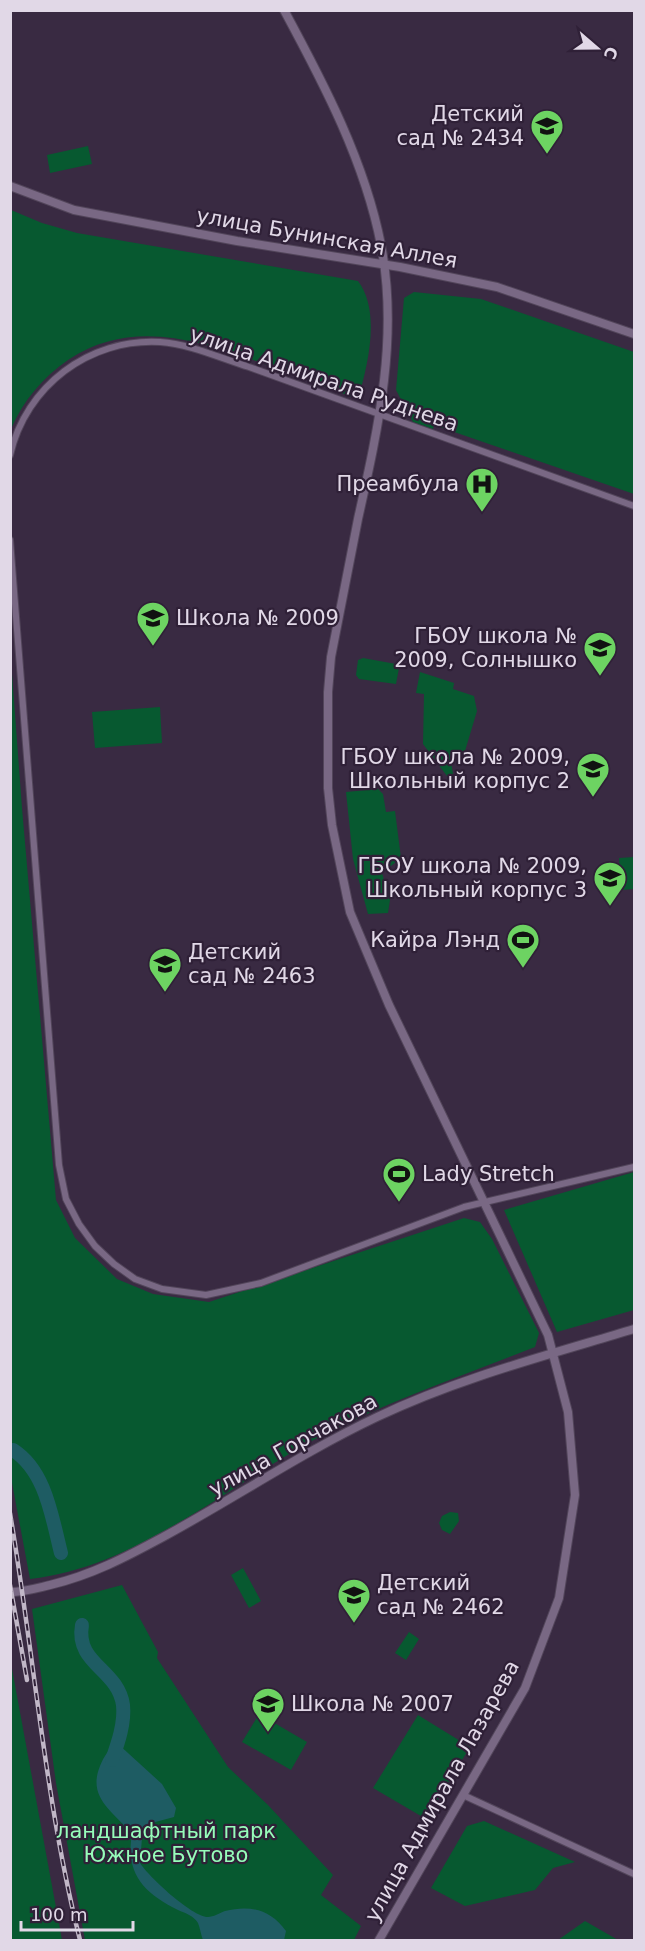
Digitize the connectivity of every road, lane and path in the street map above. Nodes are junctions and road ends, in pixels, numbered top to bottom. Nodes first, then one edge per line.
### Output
1 (284, 10) edge
2 (10, 186) edge
3 (383, 264) junction
4 (634, 334) edge
5 (379, 415) junction
6 (10, 454) edge
7 (634, 506) edge
8 (10, 540) edge
9 (634, 1167) edge
10 (484, 1203) junction
11 (634, 1329) edge
12 (554, 1353) junction
13 (10, 1592) edge
14 (463, 1795) junction
15 (634, 1874) edge
16 (379, 1941) edge

1 - 3 street, улица Адмирала Лазарева
2 - 3 street, улица Бунинская Аллея
3 - 4 street, улица Бунинская Аллея
3 - 5 street, улица Адмирала Лазарева
5 - 6 street, улица Адмирала Руднева
5 - 7 street, улица Адмирала Руднева
5 - 10 street, улица Адмирала Лазарева
8 - 10 street
9 - 10 street
10 - 12 street, улица Адмирала Лазарева
11 - 12 street, улица Горчакова
12 - 13 street, улица Горчакова
12 - 14 street, улица Адмирала Лазарева
14 - 15 street
14 - 16 street, улица Адмирала Лазарева

